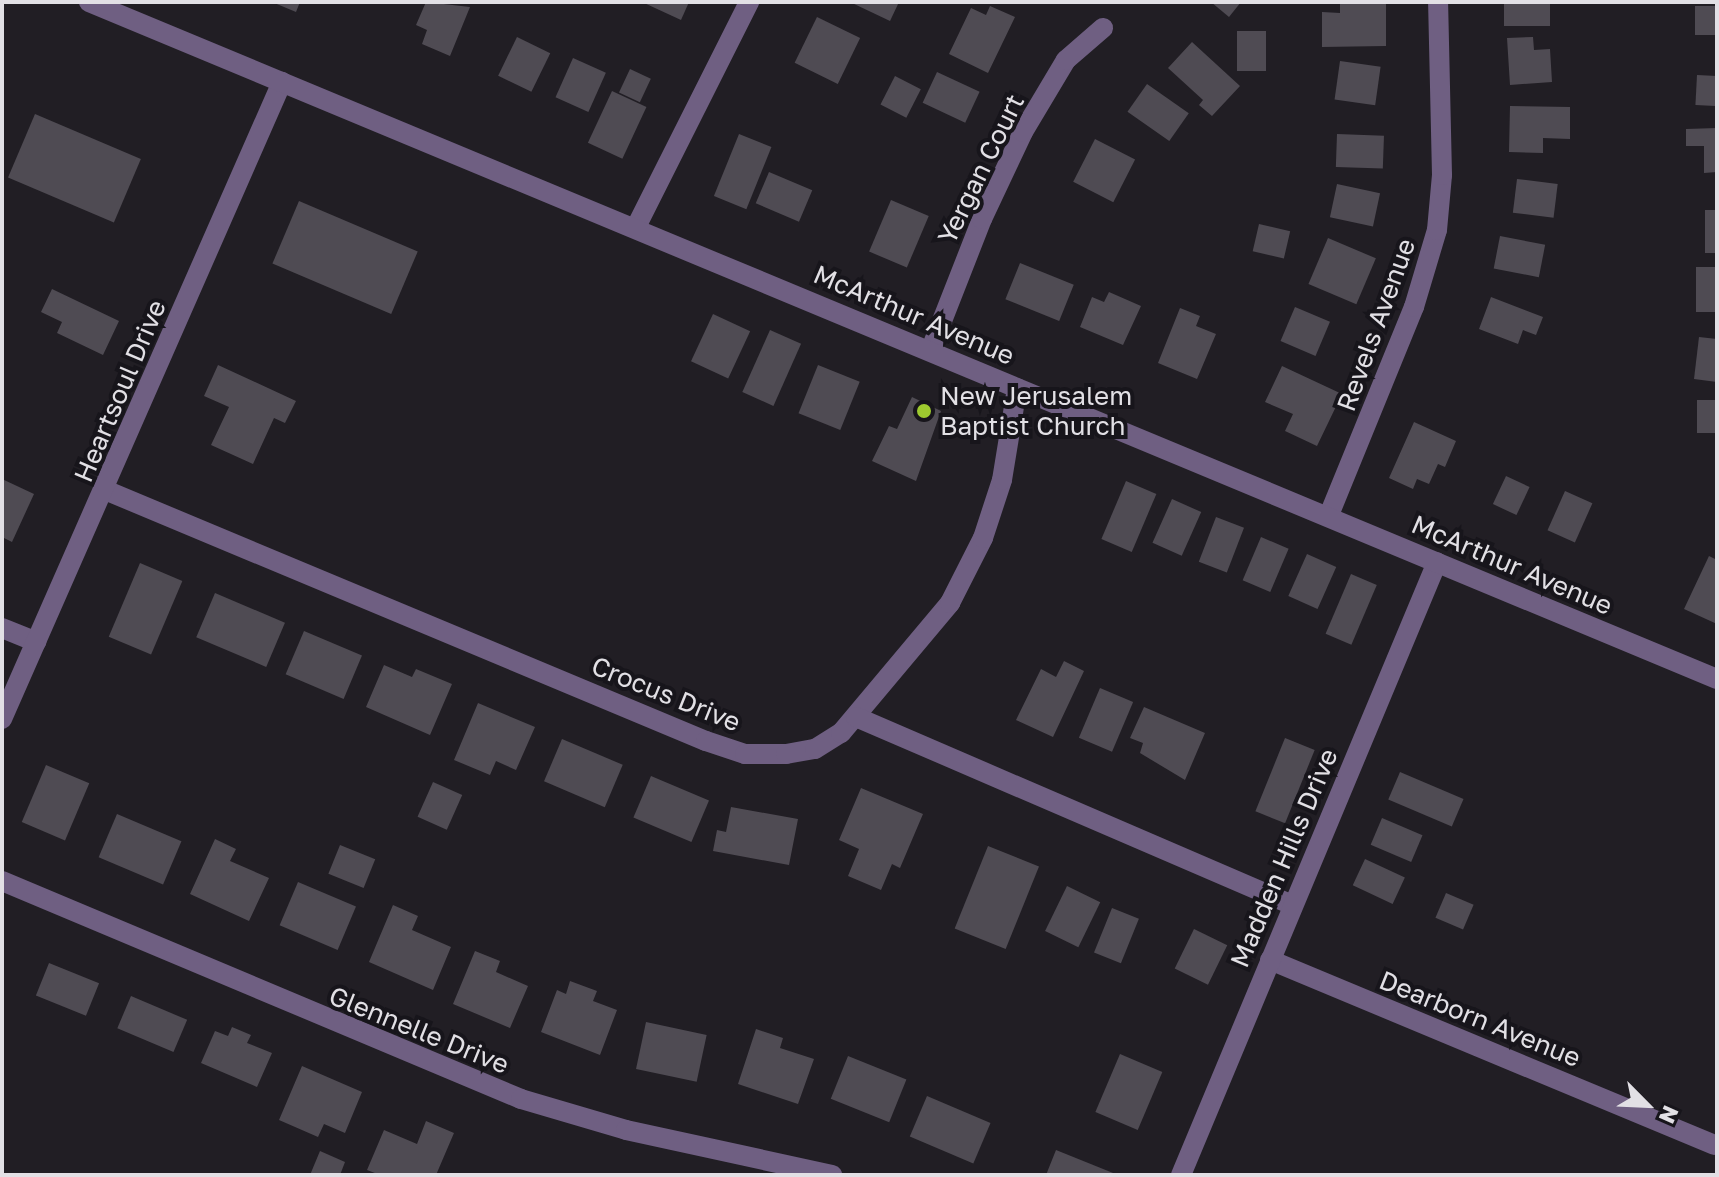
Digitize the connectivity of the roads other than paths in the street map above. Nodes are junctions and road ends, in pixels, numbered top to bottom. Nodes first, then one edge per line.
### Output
1 (89, 2) edge
2 (749, 2) edge
3 (1438, 2) edge
4 (1103, 28) dead end
5 (282, 82) junction
6 (636, 227) junction
7 (931, 349) junction
8 (1017, 388) junction
9 (105, 490) junction
10 (1329, 515) junction
11 (1437, 562) junction
12 (2, 628) edge
13 (36, 642) junction
14 (1717, 679) edge
15 (856, 717) junction
16 (2, 719) edge
17 (2, 881) edge
18 (1291, 904) junction
19 (1270, 960) junction
20 (1714, 1145) dead end
21 (832, 1175) edge
22 (1181, 1175) edge

1 - 5 street, McArthur Avenue
2 - 6 street
3 - 10 street, Revels Avenue
4 - 7 street, Yergan Court
5 - 6 street, McArthur Avenue
5 - 9 street, Heartsoul Drive
6 - 7 street, McArthur Avenue
7 - 8 street, McArthur Avenue
8 - 10 street, McArthur Avenue
8 - 15 street, Crocus Drive
9 - 13 street, Heartsoul Drive
9 - 15 street, Crocus Drive
10 - 11 street, McArthur Avenue
11 - 14 street, McArthur Avenue
11 - 18 street, Madden Hills Drive
12 - 13 street
13 - 16 street, Heartsoul Drive
15 - 18 street
17 - 21 street, Glennelle Drive
18 - 19 street, Madden Hills Drive
19 - 20 street, Dearborn Avenue
19 - 22 street, Madden Hills Drive

